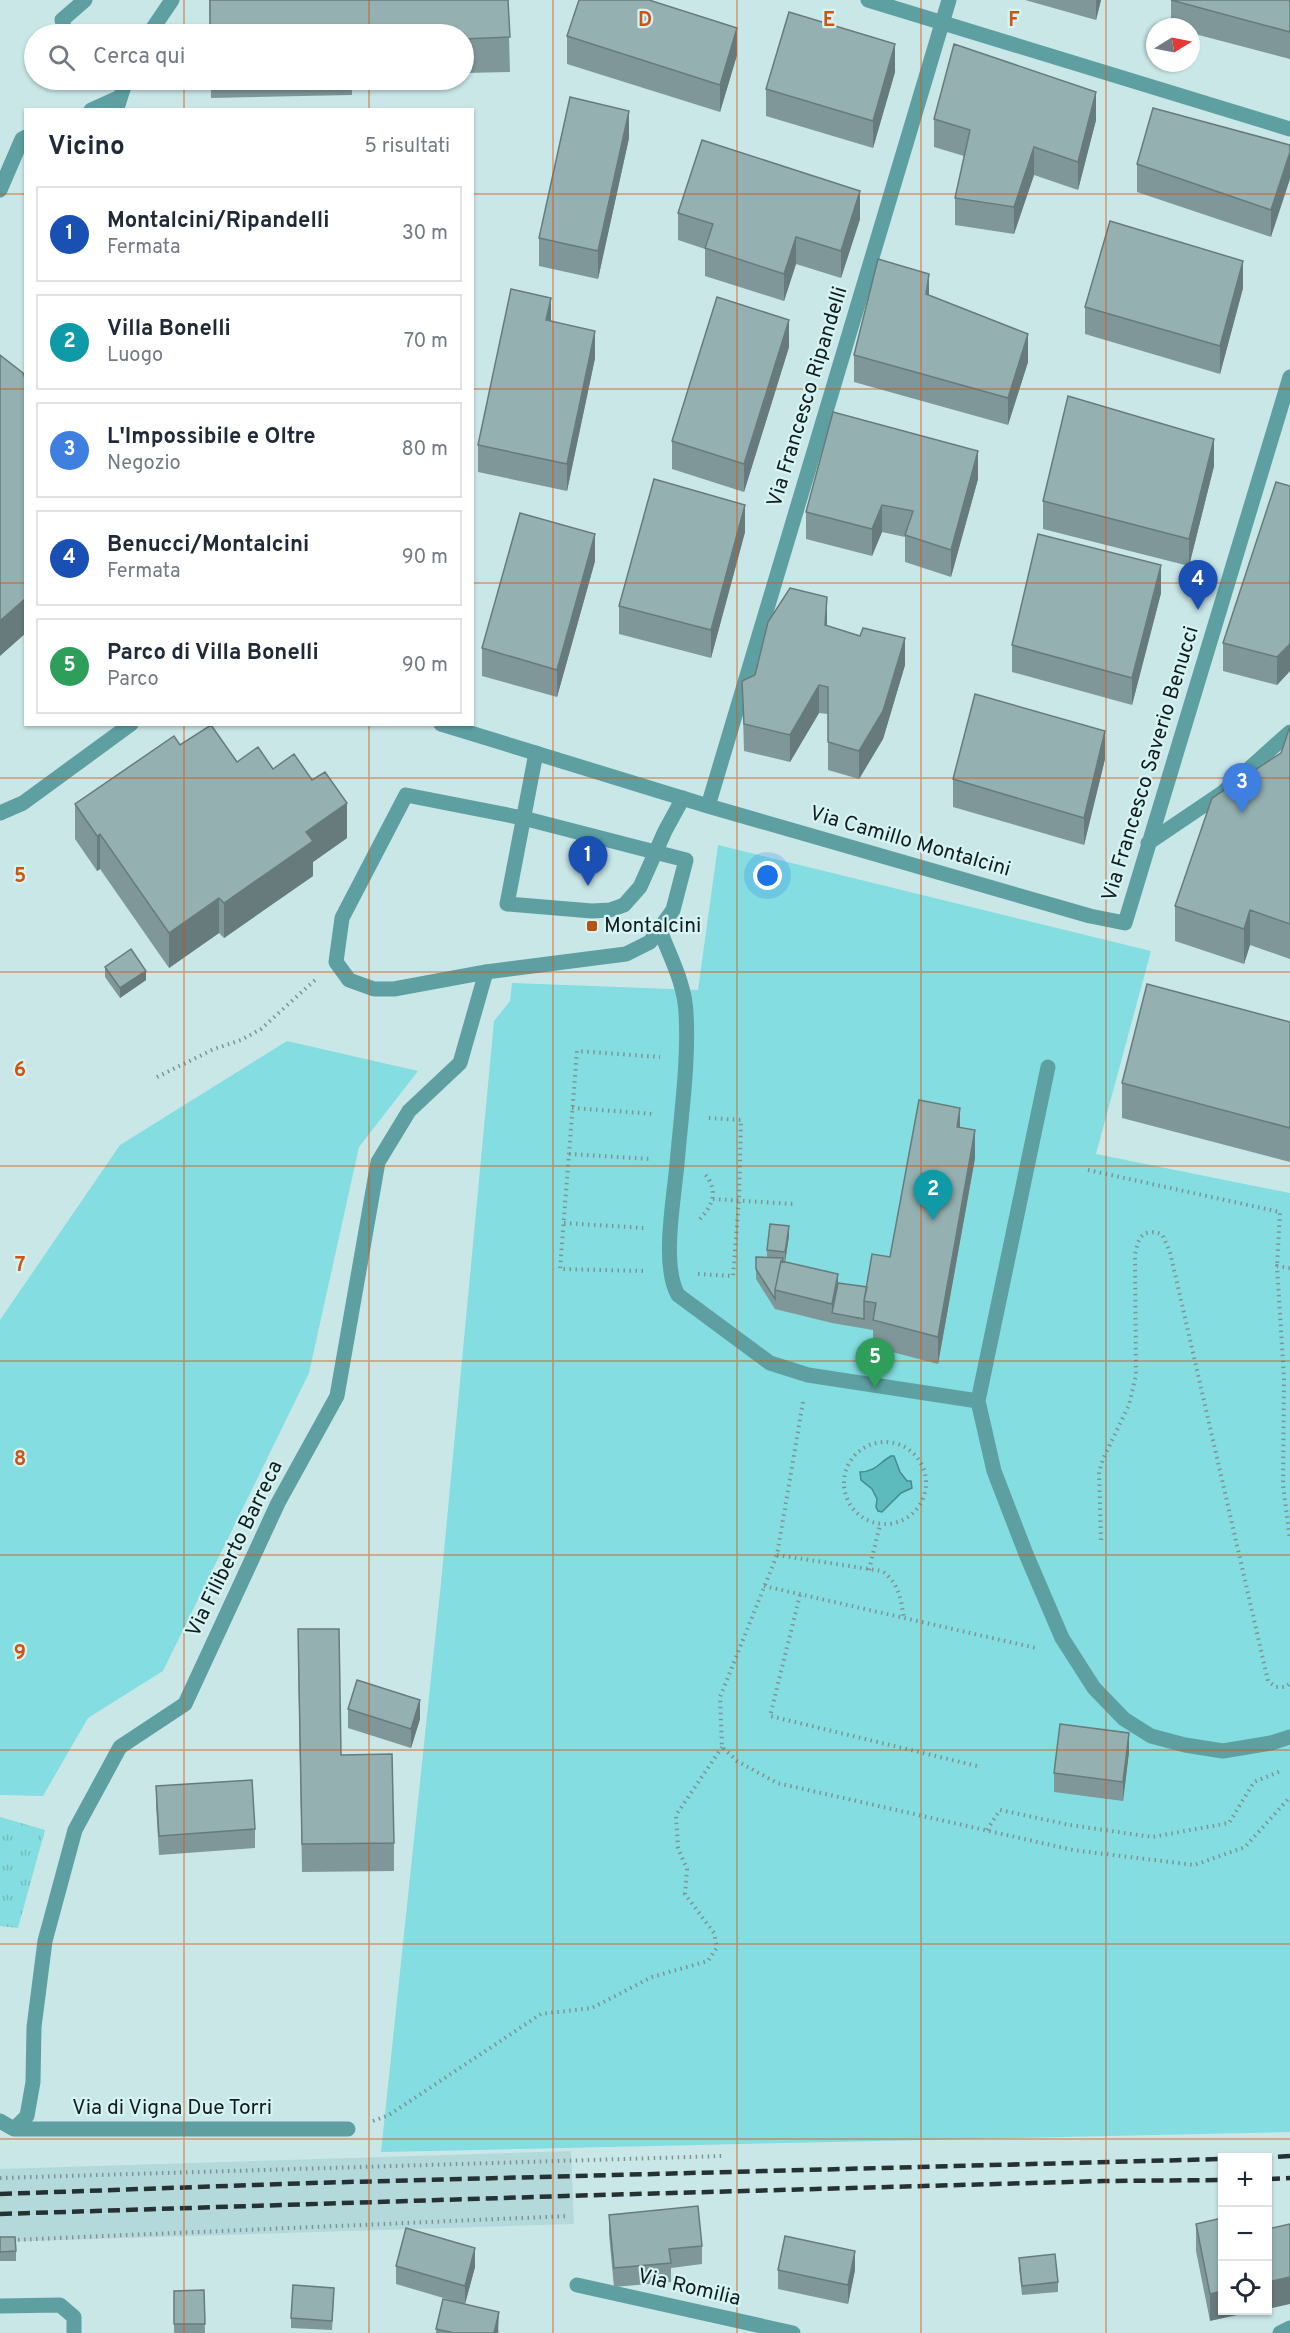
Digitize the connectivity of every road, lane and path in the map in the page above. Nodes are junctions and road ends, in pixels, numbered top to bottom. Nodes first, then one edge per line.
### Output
1 (86, 0) edge
2 (172, 0) edge
3 (868, 0) edge
4 (949, 0) edge
5 (942, 22) junction
6 (63, 24) edge
7 (156, 24) edge
8 (118, 103) edge
9 (98, 108) edge
10 (1290, 129) edge
11 (24, 138) edge
12 (0, 190) edge
13 (1290, 377) edge
14 (128, 726) edge
15 (448, 726) edge
16 (1290, 732) edge
17 (536, 753) junction
18 (683, 798) junction
19 (708, 806) junction
20 (0, 813) edge
21 (523, 818) junction
22 (1148, 843) junction
23 (655, 852) junction
24 (1125, 923) joint
25 (660, 930) junction
26 (336, 962) junction
27 (486, 972) junction
28 (685, 1059) junction
29 (1048, 1067) dead end
30 (157, 1077) dead end
31 (569, 1154) junction
32 (677, 1161) junction
33 (1088, 1170) dead end
34 (713, 1199) dead end
35 (793, 1204) dead end
36 (1277, 1266) junction
37 (1290, 1268) edge
38 (670, 1272) junction
39 (808, 1375) junction
40 (978, 1401) junction
41 (880, 1525) junction
42 (1101, 1540) dead end
43 (1290, 1540) edge
44 (777, 1555) junction
45 (869, 1570) junction
46 (764, 1586) junction
47 (800, 1595) junction
48 (904, 1619) junction
49 (1062, 1638) junction
50 (1290, 1683) edge
51 (1290, 1737) edge
52 (722, 1747) junction
53 (977, 1766) dead end
54 (1290, 1767) edge
55 (1290, 1797) edge
56 (987, 1830) junction
57 (0, 2121) edge
58 (14, 2129) junction
59 (348, 2129) joint
60 (722, 2156) dead end
61 (0, 2178) edge
62 (568, 2216) dead end
63 (0, 2241) edge
64 (577, 2285) dead end
65 (0, 2306) edge
66 (1290, 2328) edge
67 (74, 2333) edge
68 (793, 2333) edge
69 (1280, 2333) edge

1 - 6 street
2 - 7 street
3 - 5 street
4 - 5 street, Via Francesco Ripandelli
5 - 10 street
5 - 19 street, Via Francesco Ripandelli
8 - 9 street
11 - 12 street
13 - 22 street, Via Francesco Saverio Benucci
14 - 20 street
15 - 17 street, Via Camillo Montalcini
16 - 22 street
17 - 18 street, Via Camillo Montalcini
17 - 21 street
18 - 19 street, Via Camillo Montalcini
18 - 23 street
19 - 24 street, Via Camillo Montalcini
21 - 23 street
21 - 23 street
21 - 26 street
22 - 24 street, Via Francesco Saverio Benucci
23 - 25 street
25 - 27 street
25 - 28 street
26 - 27 street
26 - 30 path
27 - 58 street, Via Filiberto Barreca
28 - 31 path
28 - 32 street
29 - 40 street
31 - 32 path
31 - 38 path
32 - 38 street
33 - 36 path
34 - 35 path
36 - 37 path
36 - 43 path
38 - 39 street
39 - 40 street
39 - 44 path
40 - 49 street
41 - 41 path
41 - 45 path
42 - 50 path
44 - 45 path
44 - 46 path
45 - 48 path
46 - 47 path
46 - 52 path
47 - 48 path
47 - 53 path
48 - 49 path
49 - 51 street
52 - 56 path
52 - 59 path
54 - 56 path
55 - 56 path
57 - 58 street, Via di Vigna Due Torri
58 - 59 street, Via di Vigna Due Torri
60 - 61 path
62 - 63 path
64 - 68 street, Via Romilia
65 - 67 street
66 - 69 street

